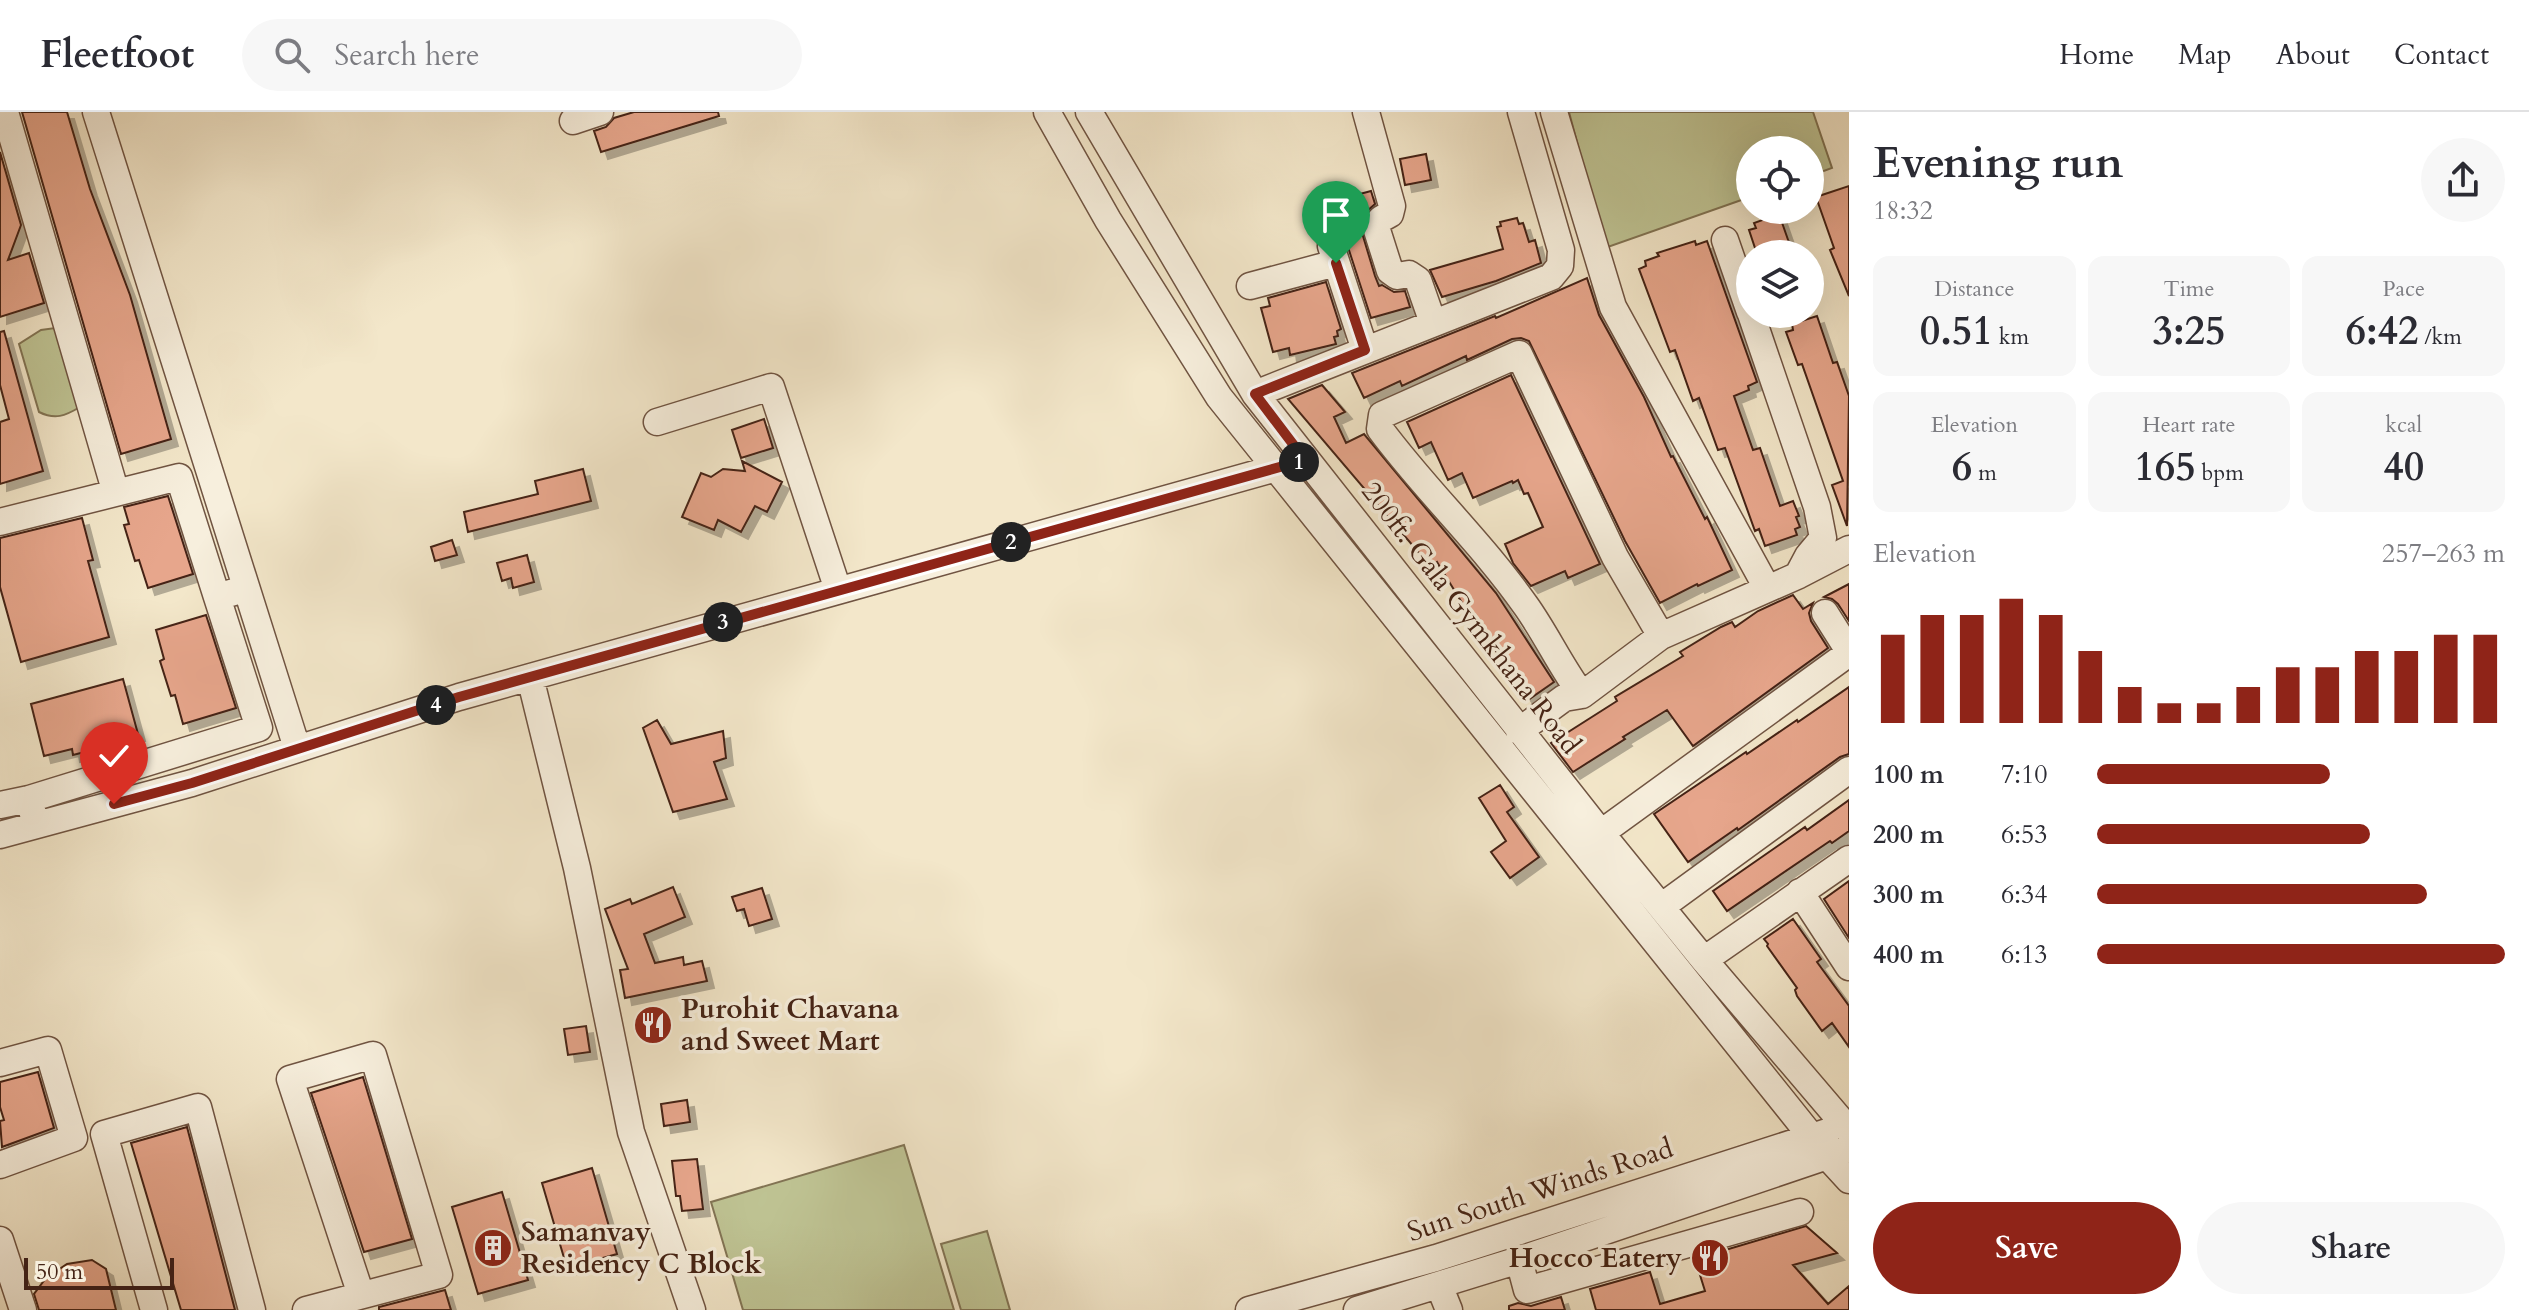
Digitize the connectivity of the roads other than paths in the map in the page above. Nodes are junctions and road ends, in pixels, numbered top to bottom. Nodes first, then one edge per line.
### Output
1 (5, 112) edge
2 (96, 112) edge
3 (600, 112) edge
4 (1047, 112) edge
5 (1089, 112) edge
6 (1366, 112) edge
7 (1521, 112) edge
8 (1554, 112) edge
9 (573, 121) dead end
10 (1725, 240) dead end
11 (1736, 272) edge
12 (1250, 286) dead end
13 (1433, 323) junction
14 (1755, 328) edge
15 (1365, 350) junction
16 (1255, 394) junction
17 (657, 422) dead end
18 (1305, 460) junction
19 (1277, 468) junction
20 (113, 483) dead end
21 (0, 522) edge
22 (1849, 549) edge
23 (1799, 575) junction
24 (246, 587) junction
25 (1767, 588) junction
26 (838, 590) junction
27 (217, 597) junction
28 (1825, 613) dead end
29 (1661, 636) junction
30 (1849, 652) edge
31 (530, 677) junction
32 (1582, 695) junction
33 (1519, 731) junction
34 (297, 748) junction
35 (1849, 770) edge
36 (29, 799) junction
37 (0, 805) edge
38 (36, 825) junction
39 (1601, 833) junction
40 (0, 835) edge
41 (1849, 859) edge
42 (1800, 892) junction
43 (1661, 907) junction
44 (1704, 960) junction
45 (1849, 967) edge
46 (0, 1063) edge
47 (1839, 1137) edge
48 (0, 1165) edge
49 (1849, 1180) edge
50 (1800, 1212) dead end
51 (0, 1240) edge
52 (1519, 1260) junction
53 (1439, 1285) junction
54 (1529, 1300) edge
55 (358, 1301) edge
56 (23, 1310) edge
57 (154, 1310) edge
58 (252, 1310) edge
59 (306, 1310) edge
60 (692, 1310) edge
61 (1249, 1310) edge
62 (1357, 1310) edge
63 (1449, 1310) edge

1 - 20 street
2 - 24 street
3 - 9 street
4 - 19 street
5 - 16 street, 200ft. Gala Gymkhana Road
6 - 13 street
7 - 13 street
8 - 25 street
10 - 11 street
12 - 15 street
13 - 15 street
14 - 23 street
15 - 16 street
16 - 18 street, 200ft. Gala Gymkhana Road
17 - 26 street
18 - 19 street
18 - 33 street, 200ft. Gala Gymkhana Road
19 - 26 street
19 - 47 street
21 - 27 street
22 - 23 street
23 - 25 street
24 - 27 street
24 - 34 street
25 - 29 street
26 - 31 street
27 - 36 street
28 - 30 street
29 - 32 street
29 - 32 street
30 - 39 street
31 - 34 street
31 - 60 street
32 - 33 street
33 - 39 street, 200ft. Gala Gymkhana Road
34 - 38 street
35 - 43 street
36 - 37 street
36 - 38 street
38 - 40 street
39 - 43 street, 200ft. Gala Gymkhana Road
41 - 42 street
42 - 44 street
42 - 45 street
43 - 44 street, 200ft. Gala Gymkhana Road
44 - 47 street, 200ft. Gala Gymkhana Road
46 - 48 street
47 - 49 street
47 - 52 street
47 - 61 street, Sun South Winds Road
50 - 54 street
51 - 56 street
52 - 53 street
52 - 54 street
53 - 62 street
53 - 63 street
55 - 55 street
55 - 59 street
57 - 58 street

